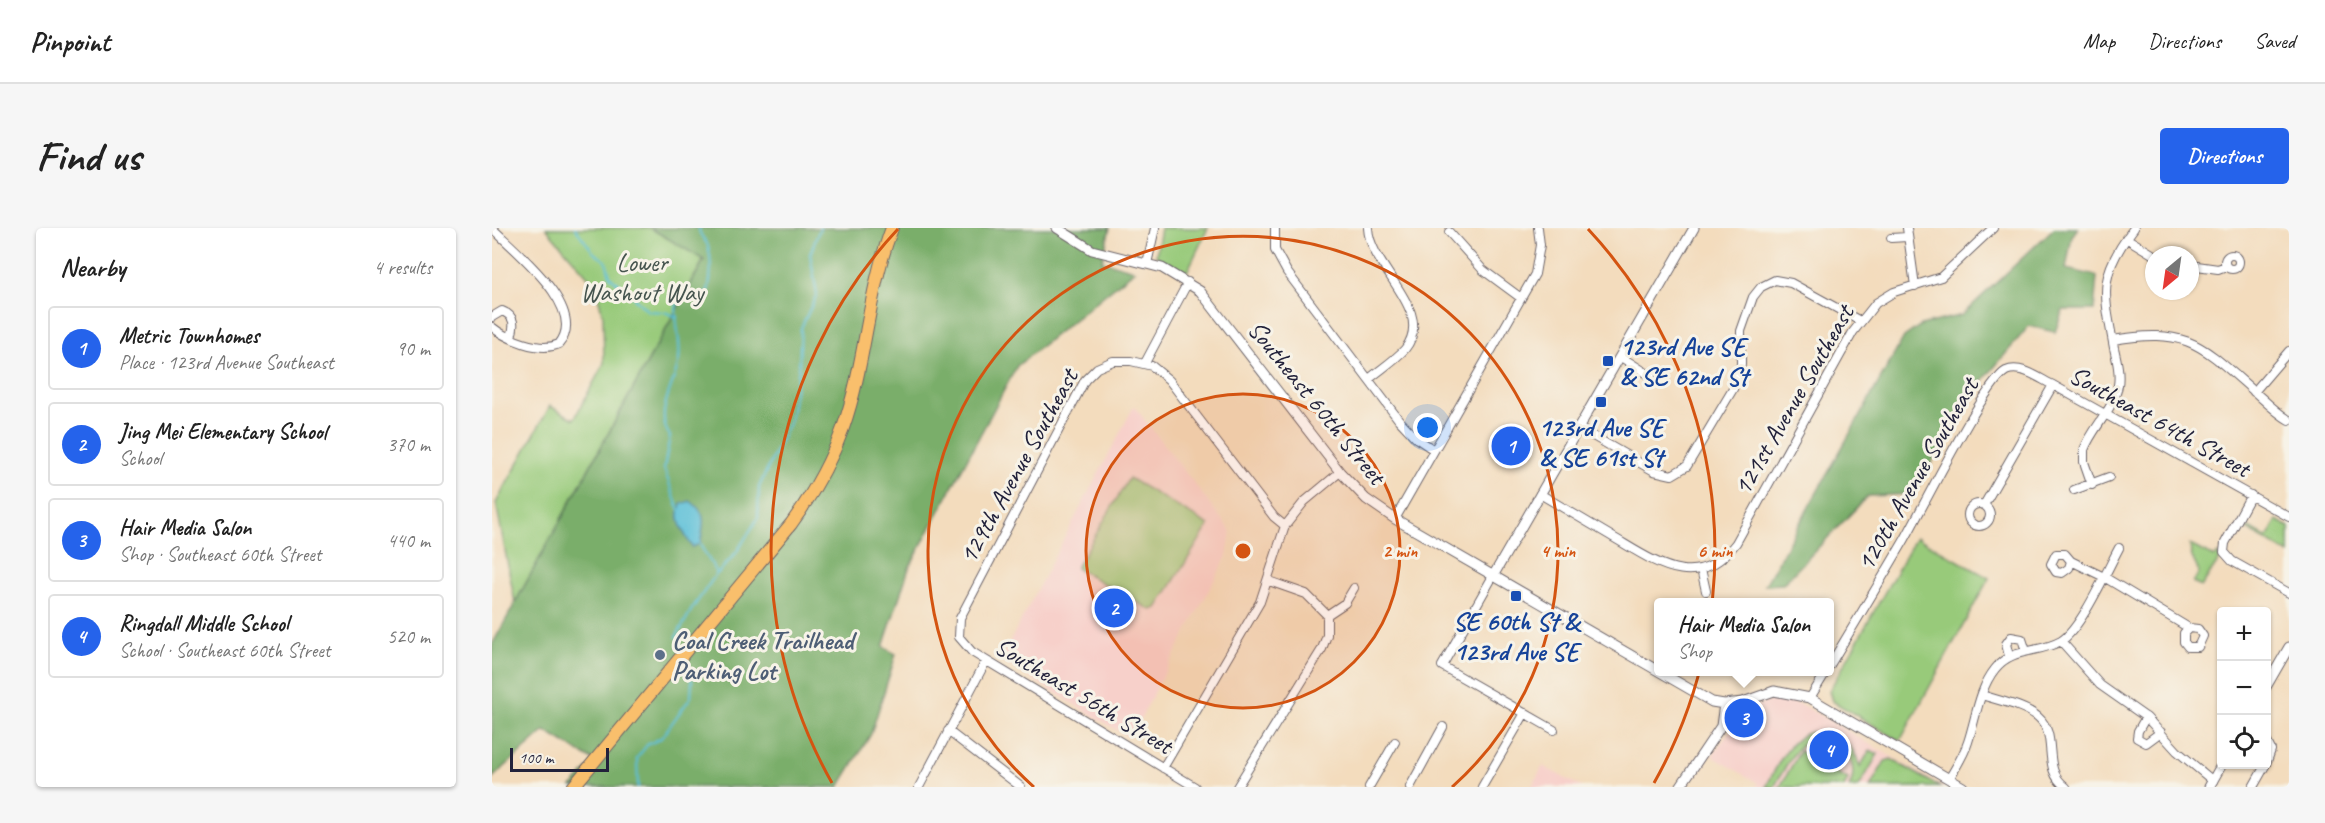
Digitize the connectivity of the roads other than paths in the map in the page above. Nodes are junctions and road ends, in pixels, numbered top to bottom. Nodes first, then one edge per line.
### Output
1 (492, 228) edge
2 (892, 228) edge
3 (1057, 228) edge
4 (1155, 228) edge
5 (1275, 228) edge
6 (1694, 228) edge
7 (1993, 228) edge
8 (2134, 228) edge
9 (1541, 229) edge
10 (1368, 231) edge
11 (1449, 232) dead end
12 (1907, 232) edge
13 (1891, 238) dead end
14 (2126, 238) junction
15 (2145, 250) edge
16 (1147, 264) junction
17 (2199, 266) edge
18 (2226, 266) dead end
19 (1188, 282) junction
20 (1915, 286) junction
21 (1521, 298) junction
22 (492, 317) edge
23 (1860, 321) junction
24 (492, 327) edge
25 (511, 337) junction
26 (2113, 340) junction
27 (2289, 351) edge
28 (1621, 357) junction
29 (1145, 363) junction
30 (2008, 370) joint
31 (1651, 376) dead end
32 (1369, 379) junction
33 (2053, 386) junction
34 (2254, 392) junction
35 (2104, 413) junction
36 (2289, 420) edge
37 (1579, 428) junction
38 (1434, 450) junction
39 (1340, 472) junction
40 (2109, 477) dead end
41 (2092, 485) junction
42 (2074, 490) dead end
43 (1540, 494) junction
44 (2251, 495) junction
45 (1984, 505) dead end
46 (2289, 517) edge
47 (1395, 519) junction
48 (1285, 526) junction
49 (2120, 548) dead end
50 (2071, 561) dead end
51 (1701, 569) junction
52 (1493, 576) junction
53 (2104, 577) junction
54 (1269, 582) junction
55 (1354, 588) dead end
56 (1706, 591) dead end
57 (2289, 593) edge
58 (1327, 615) junction
59 (2189, 628) dead end
60 (958, 631) joint
61 (2061, 641) junction
62 (2289, 647) edge
63 (2026, 651) junction
64 (2009, 656) junction
65 (1834, 658) edge
66 (986, 661) junction
67 (1654, 669) edge
68 (1666, 676) edge
69 (1824, 676) edge
70 (2271, 678) edge
71 (1982, 695) junction
72 (1810, 698) junction
73 (1724, 704) junction
74 (1525, 713) junction
75 (2146, 717) junction
76 (1443, 727) dead end
77 (1554, 730) dead end
78 (948, 731) junction
79 (2161, 732) junction
80 (1395, 742) dead end
81 (1163, 768) junction
82 (2220, 769) edge
83 (2263, 769) edge
84 (1949, 779) junction
85 (2211, 784) edge
86 (1370, 785) edge
87 (573, 787) edge
88 (919, 787) edge
89 (1021, 787) edge
90 (1196, 787) edge
91 (1237, 787) edge
92 (1380, 787) edge
93 (1410, 787) edge
94 (1482, 787) edge
95 (1680, 787) edge
96 (1963, 787) edge
97 (2066, 787) edge
98 (2253, 787) edge

1 - 25 street
2 - 87 main road
3 - 16 street, Southeast 60th Street
4 - 16 street
5 - 32 street
6 - 28 street
7 - 20 street, 121st Avenue Southeast
8 - 14 street
9 - 21 street
10 - 32 street
11 - 21 street
12 - 13 street
12 - 20 street
14 - 15 street
14 - 26 street
16 - 19 street, Southeast 60th Street
17 - 18 street
19 - 29 street
19 - 39 street, Southeast 60th Street
20 - 23 street, 121st Avenue Southeast
21 - 38 street
22 - 25 street
23 - 37 street
23 - 51 street, 121st Avenue Southeast
24 - 25 street
26 - 34 street
26 - 35 street
27 - 34 street
28 - 31 street
28 - 37 street
29 - 48 street
29 - 60 street, 129th Avenue Southeast
30 - 33 street, Southeast 64th Street
30 - 65 street, 120th Avenue Southeast
32 - 38 street
33 - 35 street, Southeast 64th Street
33 - 45 street
34 - 36 street
35 - 41 street
35 - 44 street, Southeast 64th Street
37 - 43 street
38 - 47 street
39 - 47 street, Southeast 60th Street
39 - 48 street
40 - 41 street
41 - 42 street
43 - 51 street
43 - 52 street
44 - 46 street, Southeast 64th Street
44 - 57 street
47 - 52 street, Southeast 60th Street
48 - 54 street
49 - 53 street
50 - 53 street
51 - 56 street
52 - 67 street, Southeast 60th Street
52 - 74 street
53 - 59 street
53 - 61 street
54 - 58 street
54 - 81 street
55 - 58 street
58 - 91 street
60 - 66 street, Southeast 56th Street
61 - 63 street
61 - 75 street
62 - 70 street
63 - 64 street
63 - 64 street
64 - 71 street
66 - 78 street
66 - 81 street, Southeast 56th Street
68 - 73 street, Southeast 60th Street
69 - 72 street
71 - 84 street
71 - 97 street
72 - 73 street
72 - 84 street
73 - 95 street
74 - 77 street
74 - 94 street
75 - 79 street
75 - 79 street
76 - 93 street
78 - 88 street
78 - 89 street
79 - 85 street
80 - 86 street
81 - 90 street, Southeast 56th Street
82 - 85 street
83 - 98 street
84 - 96 street
86 - 92 street

